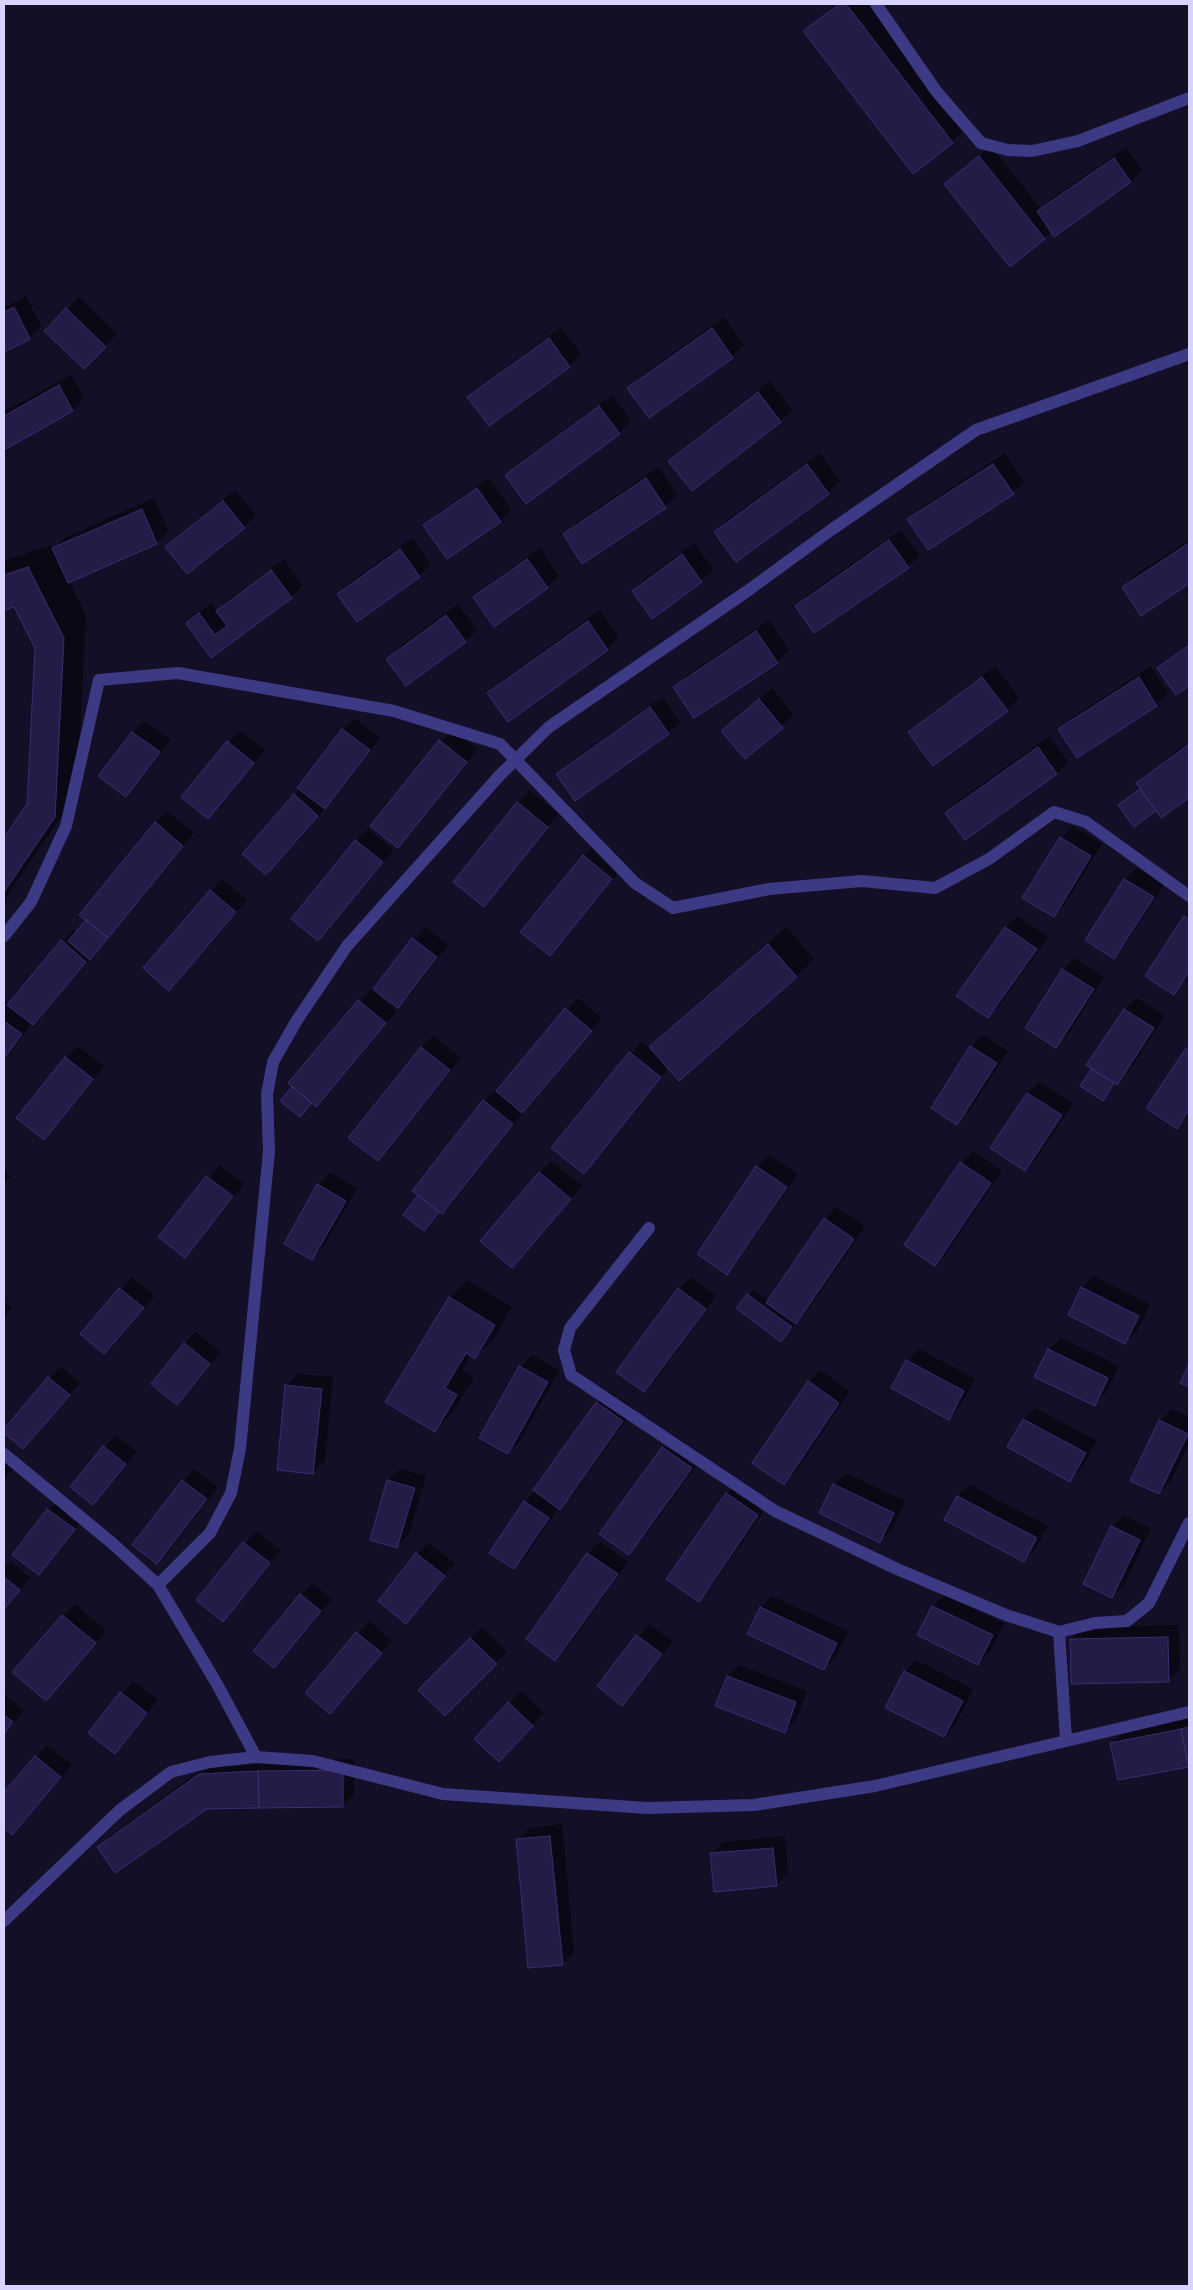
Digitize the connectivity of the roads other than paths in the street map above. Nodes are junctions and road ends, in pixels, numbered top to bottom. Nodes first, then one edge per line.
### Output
1 (876, 4) edge
2 (1189, 98) edge
3 (1189, 354) edge
4 (515, 760) junction
5 (1189, 896) edge
6 (4, 936) edge
7 (649, 1228) dead end
8 (4, 1454) edge
9 (1189, 1523) edge
10 (158, 1585) junction
11 (1059, 1632) junction
12 (1189, 1712) edge
13 (1066, 1740) junction
14 (256, 1757) junction
15 (4, 1920) edge

1 - 2 street
3 - 4 street
4 - 5 street
4 - 6 street
4 - 10 street
7 - 11 street
8 - 10 street
9 - 11 street
10 - 14 street
11 - 13 street
12 - 13 street
13 - 14 street
14 - 15 street

